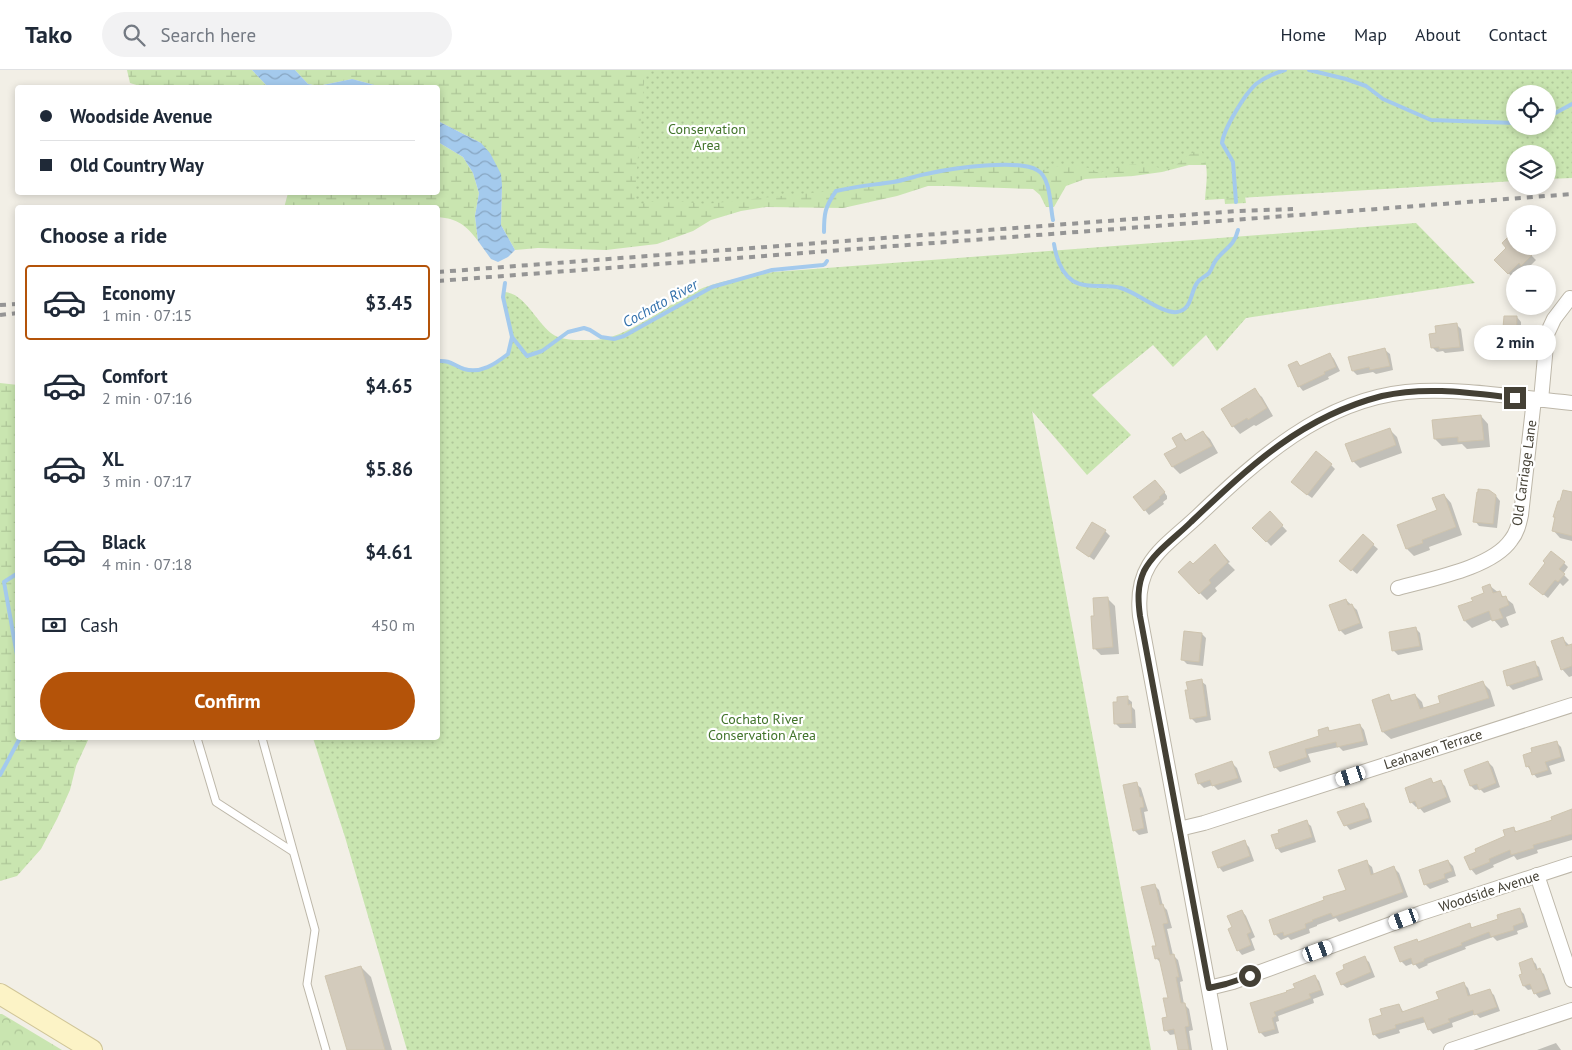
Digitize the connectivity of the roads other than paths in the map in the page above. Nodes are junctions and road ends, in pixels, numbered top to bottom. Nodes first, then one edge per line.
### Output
1 (1570, 298) dead end
2 (1537, 400) junction
3 (1572, 404) edge
4 (1398, 588) dead end
5 (1572, 704) edge
6 (199, 740) edge
7 (263, 740) edge
8 (1179, 829) junction
9 (292, 852) junction
10 (1572, 864) edge
11 (1537, 875) junction
12 (1572, 980) edge
13 (1209, 988) junction
14 (0, 994) edge
15 (1572, 1010) edge
16 (92, 1050) edge
17 (326, 1050) edge
18 (1220, 1050) edge
19 (1451, 1050) edge

1 - 2 street, Old Carriage Lane
2 - 3 street
2 - 4 street, Old Carriage Lane
2 - 8 street
5 - 8 street, Leahaven Terrace
6 - 9 lane
7 - 9 lane
8 - 13 street
9 - 17 lane
10 - 11 street, Woodside Avenue
11 - 12 street
11 - 13 street, Woodside Avenue
13 - 18 street
14 - 16 main road
15 - 19 street

